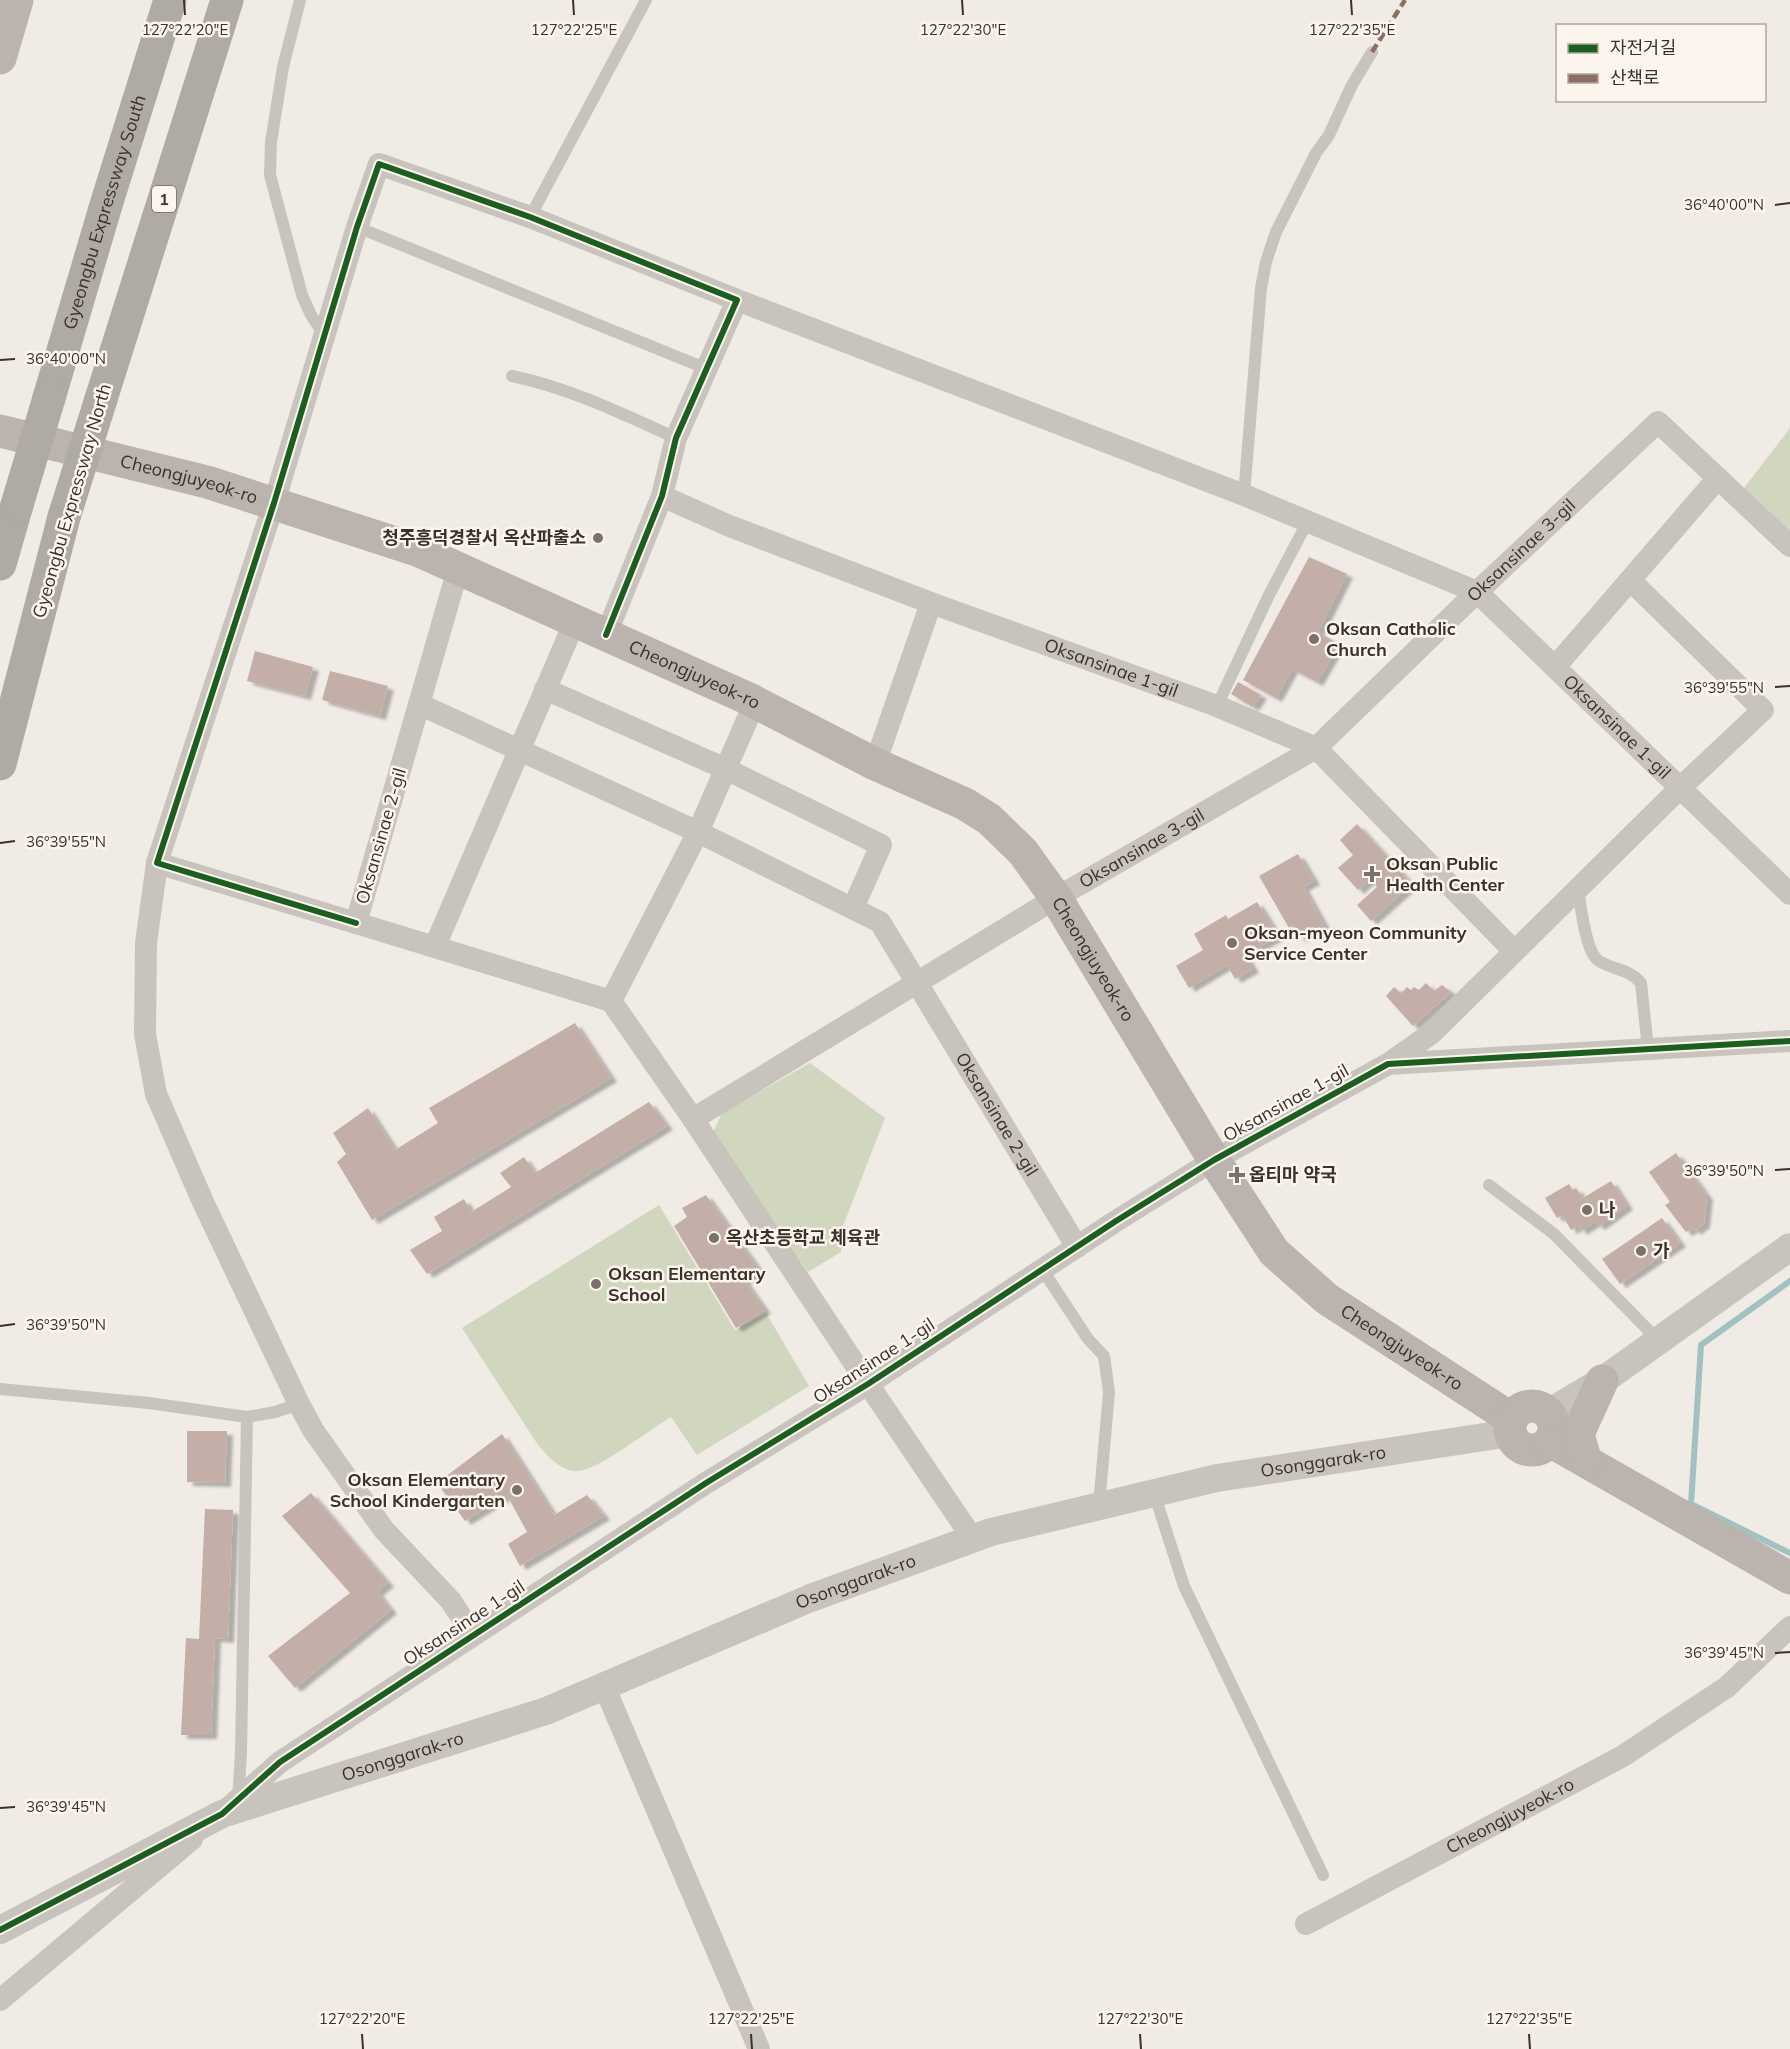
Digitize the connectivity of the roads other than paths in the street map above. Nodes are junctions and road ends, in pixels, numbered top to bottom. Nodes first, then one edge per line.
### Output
1 (17, 0) edge
2 (170, 0) edge
3 (226, 0) edge
4 (300, 0) edge
5 (646, 0) edge
6 (1372, 52) dead end
7 (0, 58) edge
8 (530, 217) junction
9 (357, 227) junction
10 (737, 300) junction
11 (324, 335) junction
12 (705, 368) junction
13 (512, 376) dead end
14 (0, 431) edge
15 (676, 438) junction
16 (1718, 478) junction
17 (1244, 495) junction
18 (662, 496) junction
19 (274, 503) junction
20 (1308, 522) junction
21 (1790, 546) edge
22 (0, 564) edge
23 (458, 569) junction
24 (1630, 580) junction
25 (1477, 592) junction
26 (931, 603) junction
27 (574, 621) junction
28 (606, 635) junction
29 (1555, 667) junction
30 (545, 689) junction
31 (755, 702) junction
32 (419, 704) junction
33 (1217, 706) junction
34 (1316, 748) junction
35 (519, 750) junction
36 (0, 764) edge
37 (875, 764) junction
38 (726, 769) junction
39 (1680, 788) junction
40 (698, 832) junction
41 (157, 863) junction
42 (1578, 889) junction
43 (1790, 894) edge
44 (1056, 898) junction
45 (853, 909) junction
46 (356, 923) junction
47 (435, 946) junction
48 (1514, 951) junction
49 (917, 983) junction
50 (610, 1001) junction
51 (1790, 1041) edge
52 (1648, 1049) junction
53 (1388, 1064) junction
54 (693, 1119) junction
55 (1214, 1160) junction
56 (1490, 1185) dead end
57 (1077, 1247) junction
58 (1790, 1247) edge
59 (1042, 1269) junction
60 (1659, 1341) junction
61 (1602, 1381) junction
62 (868, 1384) junction
63 (0, 1389) edge
64 (299, 1404) junction
65 (247, 1417) junction
66 (1511, 1426) junction
67 (1549, 1427) junction
68 (1586, 1459) junction
69 (1154, 1492) junction
70 (1100, 1506) junction
71 (973, 1539) junction
72 (1790, 1578) edge
73 (1790, 1627) edge
74 (473, 1635) junction
75 (604, 1686) junction
76 (230, 1807) junction
77 (1323, 1875) dead end
78 (1306, 1924) dead end
79 (0, 1930) edge
80 (0, 2000) edge
81 (759, 2049) edge

1 - 7 main road
2 - 22 highway, Gyeongbu Expressway South, bridge
3 - 36 highway, Gyeongbu Expressway North / 1, bridge
4 - 11 lane
5 - 8 lane
6 - 17 lane
8 - 9 street
8 - 10 street
9 - 11 street
9 - 12 lane
10 - 12 street
10 - 17 street
11 - 19 street
12 - 15 street
13 - 15 lane
14 - 19 main road, Cheongjuyeok-ro
15 - 18 street
16 - 21 street, Oksansinae 3-gil
16 - 24 street, Oksansinae 1-gil
16 - 25 street, Oksansinae 3-gil
17 - 20 street
18 - 26 street, Oksansinae 1-gil
18 - 28 street
19 - 23 main road, Cheongjuyeok-ro
19 - 41 street
20 - 25 street
20 - 33 lane
23 - 27 main road, Cheongjuyeok-ro
23 - 32 street, Oksansinae 2-gil
24 - 29 street, Oksansinae 1-gil
24 - 39 street, Oksansinae 1-gil
25 - 29 street, Oksansinae 1-gil
25 - 34 street, Oksansinae 3-gil
26 - 33 street, Oksansinae 1-gil
26 - 37 street
27 - 28 main road, Cheongjuyeok-ro
27 - 30 street
28 - 31 main road, Cheongjuyeok-ro
29 - 39 street, Oksansinae 1-gil
30 - 35 street
30 - 38 street
31 - 37 main road, Cheongjuyeok-ro
31 - 38 street
32 - 35 street, Oksansinae 2-gil
32 - 46 street, Oksansinae 2-gil
33 - 34 street, Oksansinae 1-gil
34 - 44 street, Oksansinae 3-gil
34 - 48 street, Oksansinae 1-gil
35 - 40 street, Oksansinae 2-gil
35 - 47 street
37 - 44 main road, Cheongjuyeok-ro
38 - 40 street
38 - 45 street
39 - 42 street, Oksansinae 1-gil
39 - 43 street, Oksansinae 1-gil
40 - 45 street, Oksansinae 2-gil
40 - 50 street
41 - 46 street
41 - 64 street
42 - 48 street, Oksansinae 1-gil
42 - 52 lane
44 - 49 street
44 - 55 main road, Cheongjuyeok-ro
45 - 49 street, Oksansinae 2-gil
46 - 47 street, Oksansinae 2-gil
47 - 50 street, Oksansinae 2-gil
48 - 53 street, Oksansinae 1-gil
49 - 54 street
49 - 57 street, Oksansinae 2-gil
50 - 54 street
51 - 52 street, Oksansinae 1-gil
52 - 53 street, Oksansinae 1-gil
53 - 55 street, Oksansinae 1-gil
54 - 62 street
55 - 57 street, Oksansinae 1-gil
55 - 66 main road, Cheongjuyeok-ro
56 - 60 lane
57 - 59 street, Oksansinae 1-gil
58 - 60 street
59 - 62 street, Oksansinae 1-gil
59 - 70 lane
60 - 61 street
61 - 67 street
61 - 68 main road
62 - 71 street
62 - 74 street, Oksansinae 1-gil
63 - 65 lane
64 - 65 lane
64 - 74 street
65 - 76 lane
66 - 67 main road
66 - 69 street, Osonggarak-ro
67 - 68 main road
68 - 72 main road
69 - 70 street, Osonggarak-ro
69 - 77 lane
70 - 71 street, Osonggarak-ro
71 - 75 street, Osonggarak-ro
73 - 78 street, Cheongjuyeok-ro
74 - 76 street, Oksansinae 1-gil
75 - 76 street, Osonggarak-ro
75 - 81 street
76 - 79 street, Oksansinae 1-gil
76 - 80 street

